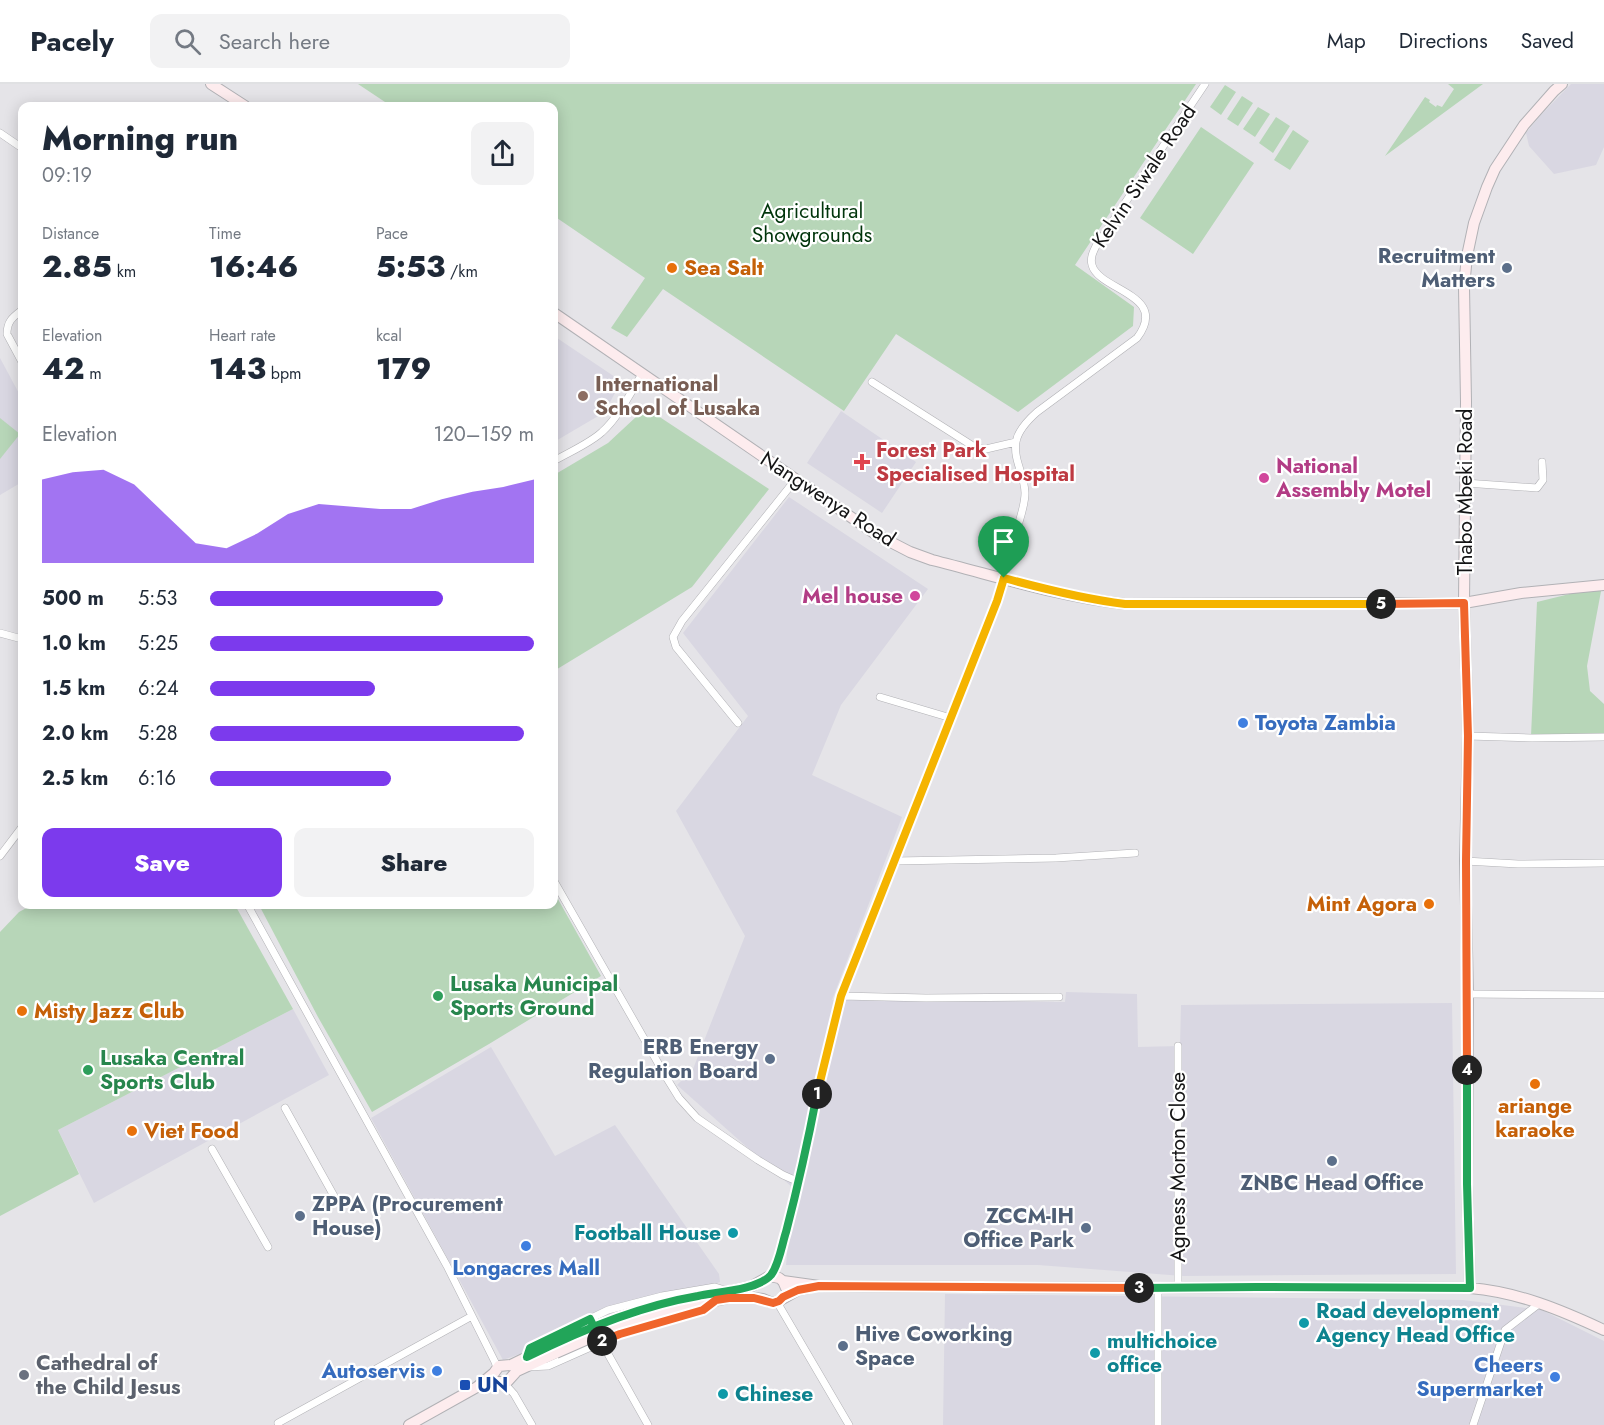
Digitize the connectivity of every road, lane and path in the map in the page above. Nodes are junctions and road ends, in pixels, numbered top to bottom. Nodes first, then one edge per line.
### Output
1 (211, 84) edge
2 (1205, 84) edge
3 (1562, 84) edge
4 (239, 102) edge
5 (0, 133) edge
6 (18, 145) edge
7 (18, 313) edge
8 (558, 316) edge
9 (18, 355) edge
10 (642, 374) junction
11 (872, 382) dead end
12 (1016, 442) junction
13 (558, 458) edge
14 (1542, 462) dead end
15 (796, 480) junction
16 (1465, 483) junction
17 (1004, 578) junction
18 (1604, 585) edge
19 (1464, 603) junction
20 (0, 633) edge
21 (18, 638) edge
22 (880, 696) dead end
23 (951, 718) junction
24 (738, 723) dead end
25 (1468, 736) junction
26 (1604, 737) edge
27 (18, 832) edge
28 (1134, 853) dead end
29 (0, 856) edge
30 (895, 861) junction
31 (1466, 861) junction
32 (1604, 863) edge
33 (558, 888) edge
34 (250, 909) edge
35 (1468, 994) junction
36 (1604, 995) edge
37 (841, 996) junction
38 (1059, 997) dead end
39 (1178, 1046) dead end
40 (285, 1108) dead end
41 (212, 1149) dead end
42 (799, 1182) junction
43 (333, 1196) dead end
44 (268, 1247) dead end
45 (775, 1279) junction
46 (819, 1286) junction
47 (1158, 1288) junction
48 (1178, 1288) junction
49 (1470, 1288) junction
50 (730, 1291) junction
51 (763, 1299) junction
52 (780, 1299) junction
53 (716, 1300) junction
54 (1540, 1303) junction
55 (472, 1316) junction
56 (631, 1318) junction
57 (590, 1319) junction
58 (1604, 1330) edge
59 (601, 1342) junction
60 (526, 1362) junction
61 (502, 1372) junction
62 (278, 1423) dead end
63 (409, 1425) edge
64 (532, 1425) edge
65 (648, 1425) edge
66 (849, 1425) edge
67 (1158, 1425) edge
68 (1473, 1425) edge

1 - 4 main road
2 - 12 street, Kelvin Siwale Road
3 - 16 main road, Thabo Mbeki Road
5 - 6 street
7 - 9 street
8 - 10 main road, Nangwenya Road
10 - 13 street
10 - 15 main road, Nangwenya Road
11 - 12 street
12 - 17 street
14 - 16 street
15 - 17 main road, Nangwenya Road
15 - 24 street
16 - 19 main road, Thabo Mbeki Road
17 - 19 main road, Nangwenya Road
17 - 23 street
18 - 19 main road, Nangwenya Road
19 - 25 main road, Thabo Mbeki Road
20 - 21 street
22 - 23 street
23 - 30 street
25 - 26 street
25 - 31 main road, Thabo Mbeki Road
27 - 29 street
28 - 30 street
30 - 37 street
31 - 32 street
31 - 35 main road, Thabo Mbeki Road
33 - 42 street
34 - 55 street
35 - 36 street
35 - 49 main road, Thabo Mbeki Road
37 - 38 street
37 - 42 street
39 - 48 street, Agness Morton Close
40 - 43 street
41 - 44 street
42 - 45 street
45 - 46 main road
45 - 50 main road
45 - 51 main road
45 - 52 main road
46 - 47 main road
46 - 52 main road
47 - 48 main road
47 - 67 street
48 - 49 main road
49 - 54 main road
50 - 56 main road
50 - 57 street
51 - 52 main road
51 - 53 main road
52 - 66 street
53 - 56 main road
53 - 59 street
54 - 58 main road
54 - 68 street
55 - 61 street
55 - 62 street
56 - 60 main road, bridge
57 - 59 street
57 - 60 street
59 - 60 street
59 - 65 street
60 - 61 main road
61 - 63 main road
61 - 64 street

